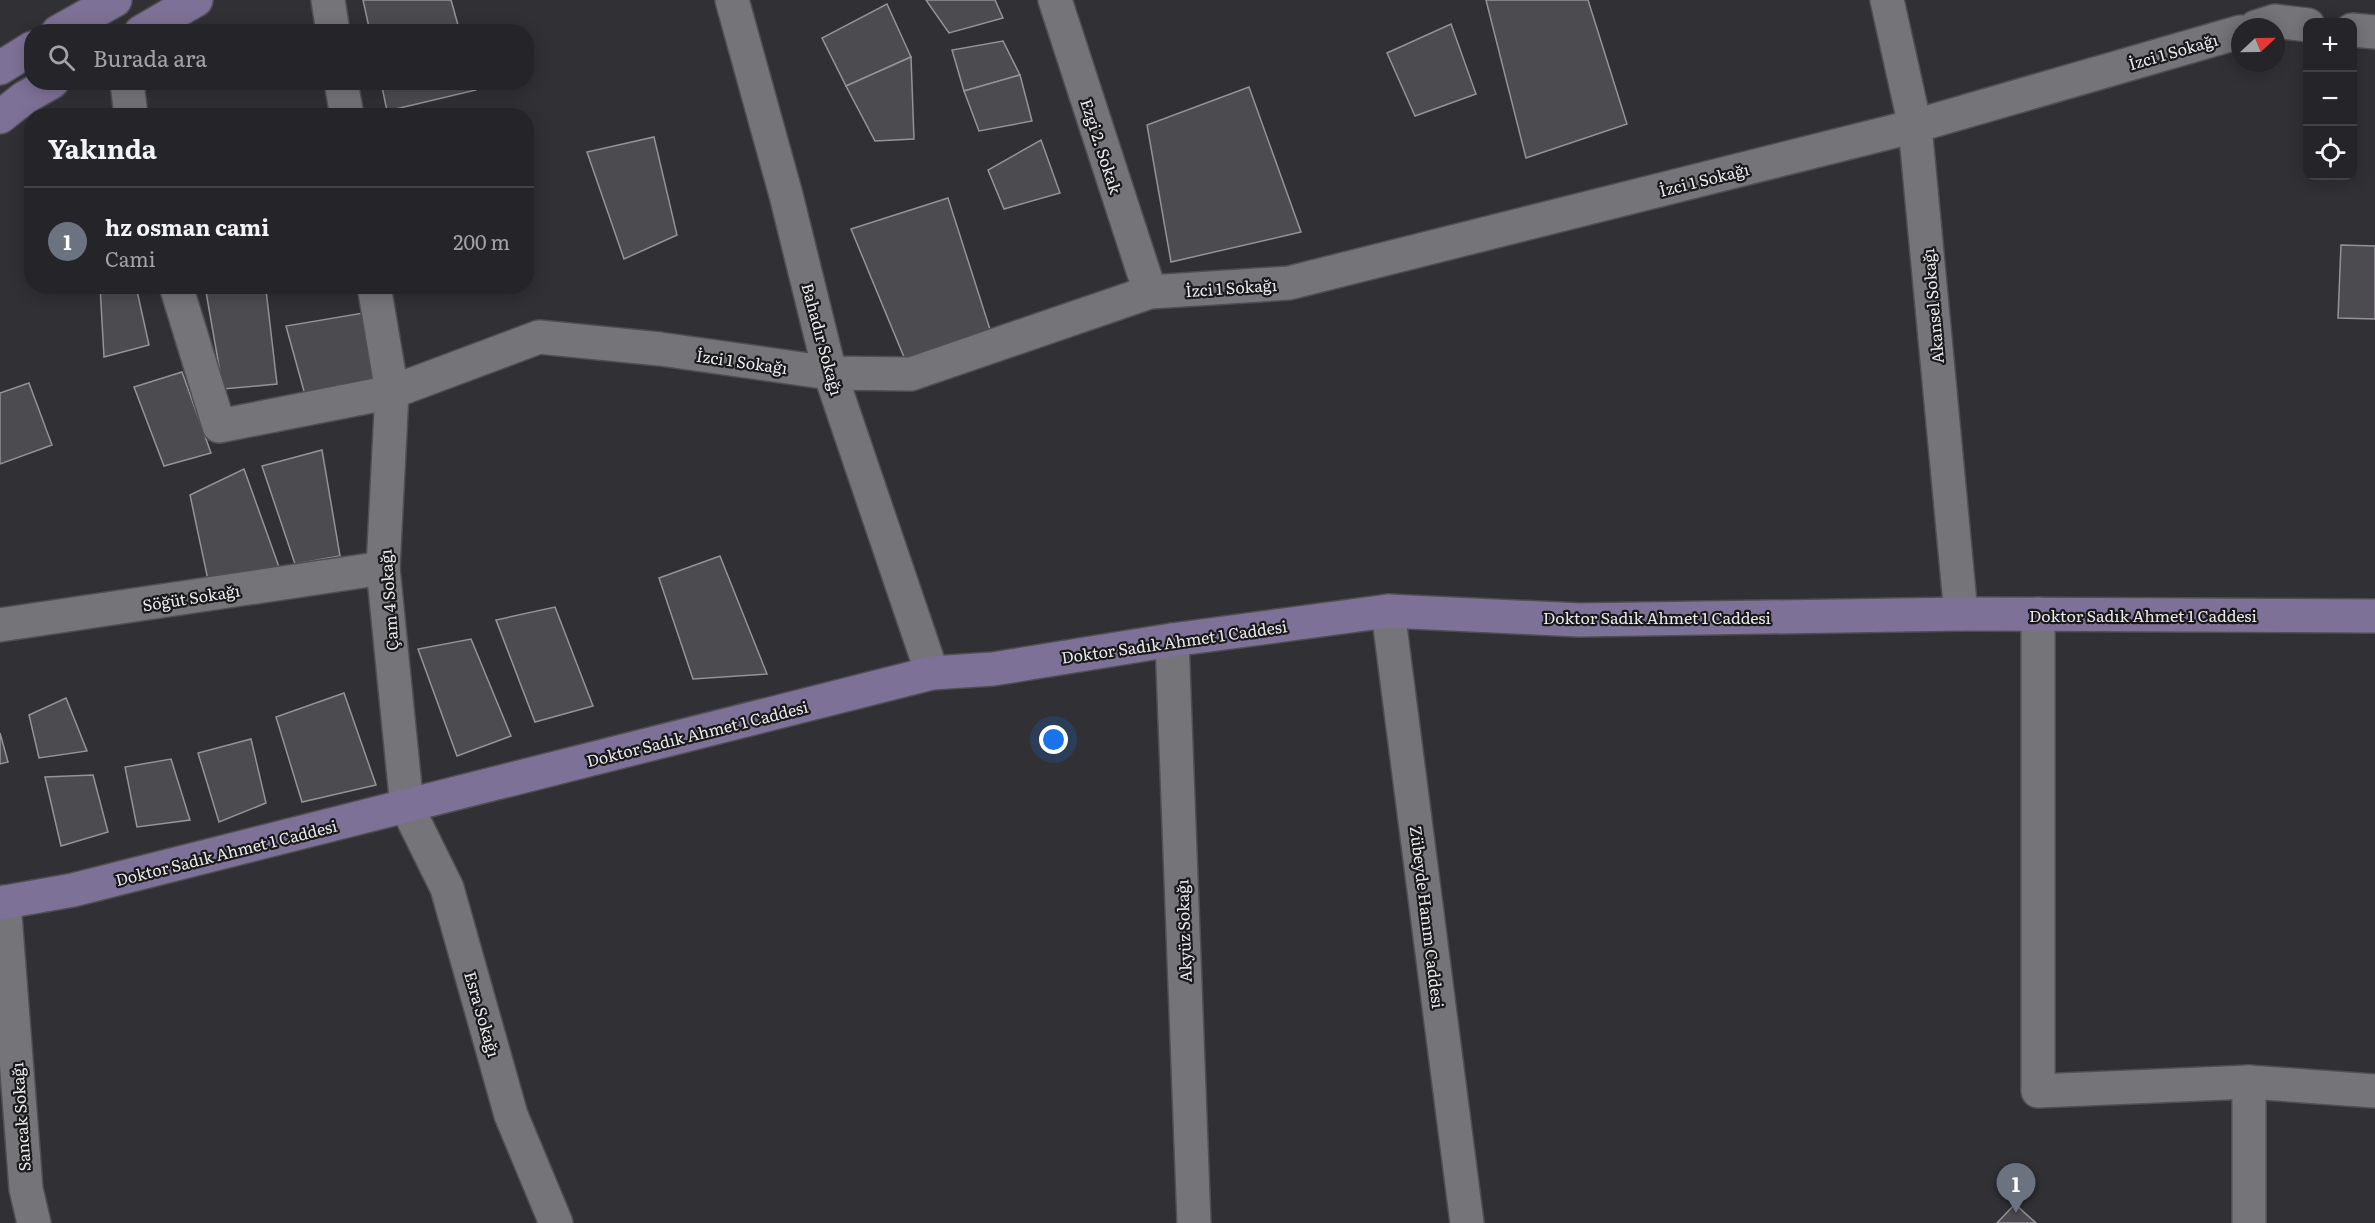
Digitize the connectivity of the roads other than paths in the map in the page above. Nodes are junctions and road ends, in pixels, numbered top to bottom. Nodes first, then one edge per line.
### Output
1 (115, 0) edge
2 (196, 0) edge
3 (328, 0) edge
4 (732, 0) edge
5 (1055, 0) edge
6 (1887, 0) edge
7 (2285, 22) edge
8 (72, 24) edge
9 (155, 24) edge
10 (332, 24) edge
11 (2303, 24) edge
12 (2357, 30) edge
13 (2375, 32) edge
14 (2231, 35) edge
15 (24, 53) edge
16 (0, 69) edge
17 (38, 90) edge
18 (128, 90) edge
19 (342, 90) edge
20 (130, 108) edge
21 (346, 108) edge
22 (0, 117) edge
23 (1915, 126) junction
24 (1150, 292) junction
25 (178, 294) edge
26 (376, 294) edge
27 (830, 373) junction
28 (392, 392) junction
29 (382, 568) junction
30 (1388, 611) junction
31 (1961, 614) junction
32 (2038, 614) junction
33 (2375, 616) edge
34 (0, 625) edge
35 (1172, 640) junction
36 (932, 673) junction
37 (407, 807) junction
38 (2, 903) edge
39 (2249, 1082) junction
40 (2375, 1091) edge
41 (34, 1223) edge
42 (556, 1223) edge
43 (1194, 1223) edge
44 (1467, 1223) edge
45 (2249, 1223) edge

1 - 8 street
2 - 9 street
3 - 10 street
4 - 27 street, Bahadır Sokağı
5 - 24 street, Ezgi 2. Sokak
6 - 23 street, Akansel Sokağı
7 - 11 street
12 - 13 street
14 - 23 street, İzci 1 Sokağı
15 - 16 street
17 - 22 street
18 - 20 street
19 - 21 street
23 - 24 street, İzci 1 Sokağı
23 - 31 street, Akansel Sokağı
24 - 27 street, İzci 1 Sokağı
25 - 28 street, İzci 1 Sokağı
26 - 28 street, Çam 4 Sokağı
27 - 28 street, İzci 1 Sokağı
27 - 36 street, Bahadır Sokağı
28 - 29 street, Çam 4 Sokağı
29 - 34 street, Söğüt Sokağı
29 - 37 street, Çam 4 Sokağı
30 - 31 street, Doktor Sadık Ahmet 1 Caddesi
30 - 35 street, Doktor Sadık Ahmet 1 Caddesi
30 - 44 street, Zübeyde Hanım Caddesi
31 - 32 street, Doktor Sadık Ahmet 1 Caddesi
32 - 33 street, Doktor Sadık Ahmet 1 Caddesi
32 - 39 street
35 - 36 street, Doktor Sadık Ahmet 1 Caddesi
35 - 43 street, Akyüz Sokağı
36 - 37 street, Doktor Sadık Ahmet 1 Caddesi
37 - 38 street, Doktor Sadık Ahmet 1 Caddesi
37 - 42 street, Esra Sokağı
38 - 41 street, Sancak Sokağı
39 - 40 street
39 - 45 street

